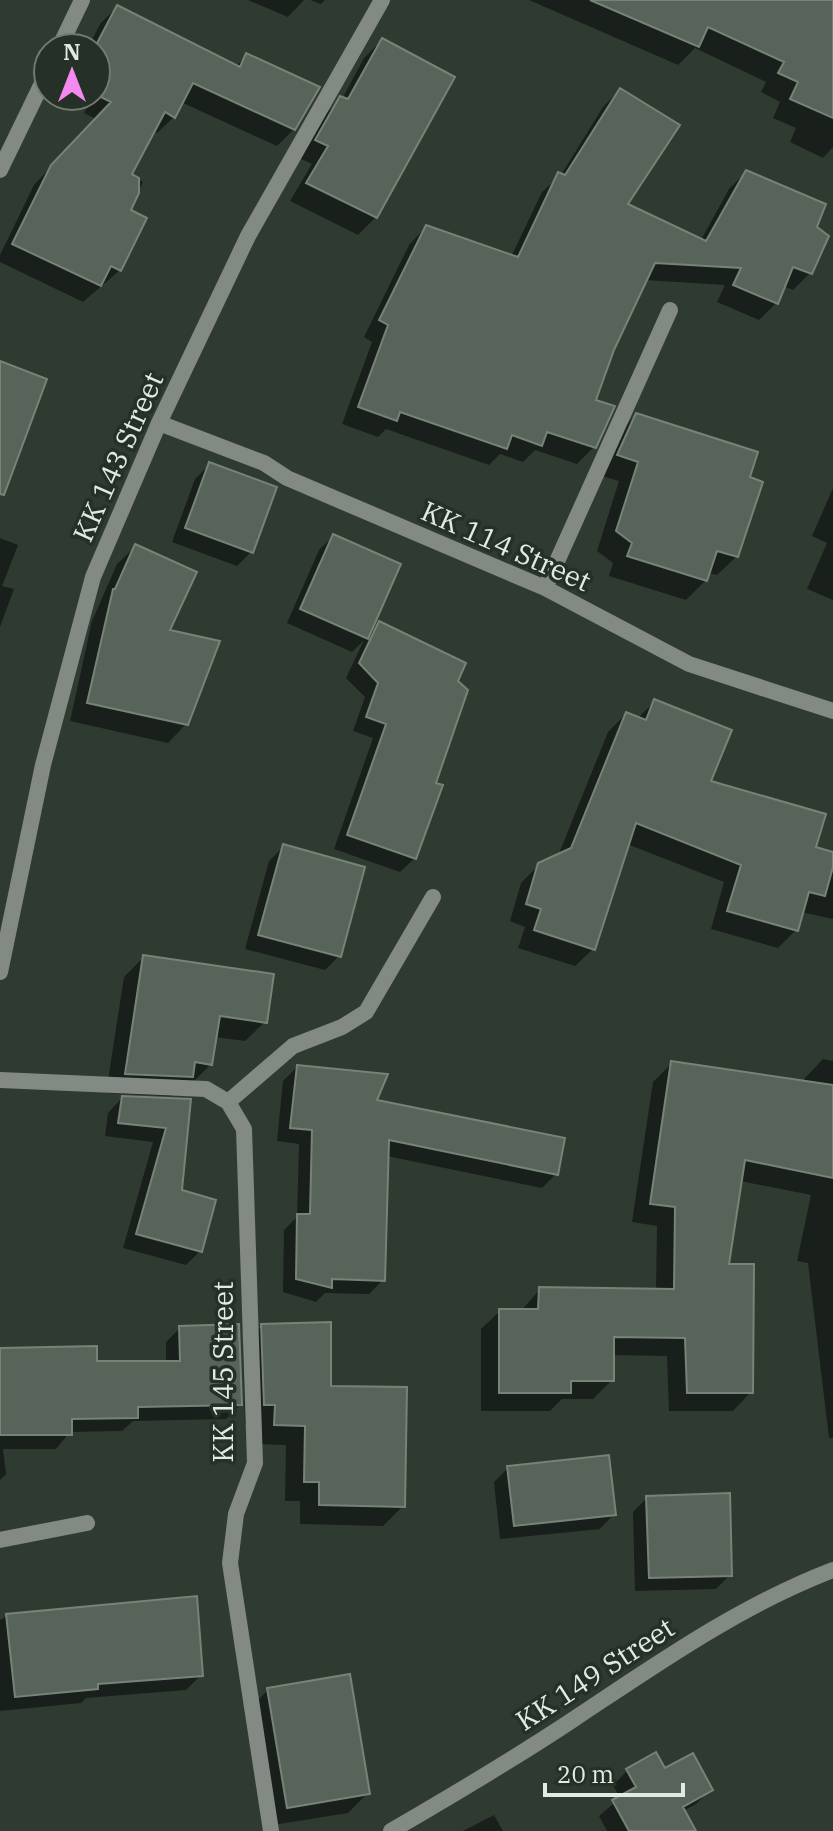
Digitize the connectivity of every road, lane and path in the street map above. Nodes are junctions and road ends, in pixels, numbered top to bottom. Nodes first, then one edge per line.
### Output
1 (82, 0) edge
2 (382, 0) edge
3 (67, 32) edge
4 (32, 104) edge
5 (0, 170) edge
6 (670, 310) dead end
7 (159, 423) junction
8 (545, 588) junction
9 (833, 711) edge
10 (433, 897) dead end
11 (0, 972) edge
12 (0, 1080) edge
13 (228, 1102) junction
14 (87, 1523) dead end
15 (0, 1540) edge
16 (833, 1570) edge
17 (271, 1831) edge
18 (391, 1831) edge

1 - 3 street
2 - 7 street, KK 143 Street
4 - 5 street
6 - 8 street
7 - 8 street, KK 114 Street
7 - 11 street, KK 143 Street
8 - 9 street, KK 114 Street
10 - 13 street
12 - 13 street
13 - 17 street, KK 145 Street
14 - 15 street
16 - 18 street, KK 149 Street

